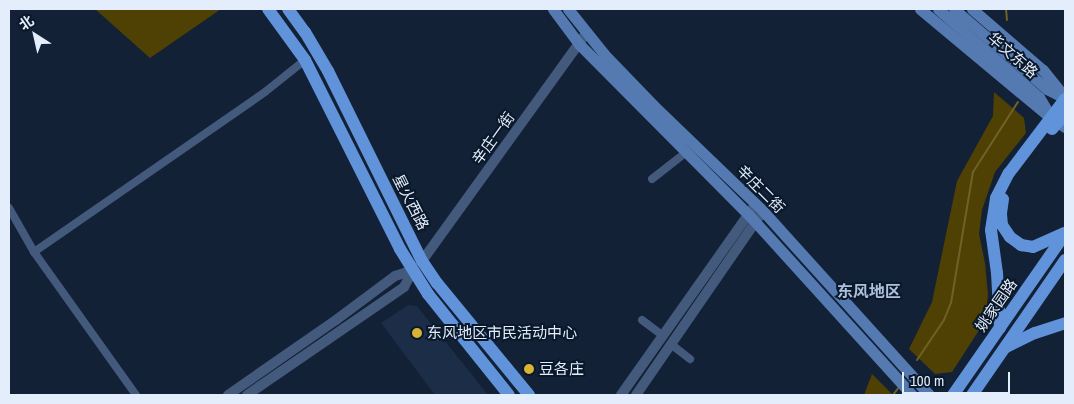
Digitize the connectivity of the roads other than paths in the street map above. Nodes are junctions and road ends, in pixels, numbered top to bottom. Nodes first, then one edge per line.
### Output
1 (268, 9) edge
2 (288, 9) edge
3 (553, 9) edge
4 (568, 9) edge
5 (920, 9) edge
6 (938, 9) edge
7 (954, 9) edge
8 (972, 9) edge
9 (587, 32) junction
10 (579, 44) junction
11 (304, 60) junction
12 (1065, 98) edge
13 (1060, 120) edge
14 (685, 153) junction
15 (652, 179) dead end
16 (9, 208) edge
17 (760, 208) junction
18 (752, 218) junction
19 (1065, 233) edge
20 (34, 252) junction
21 (1065, 260) edge
22 (417, 265) junction
23 (642, 320) dead end
24 (1065, 323) edge
25 (1000, 328) junction
26 (663, 336) junction
27 (672, 344) junction
28 (1006, 347) junction
29 (690, 359) dead end
30 (136, 395) edge
31 (228, 395) edge
32 (247, 395) edge
33 (509, 395) edge
34 (529, 395) edge
35 (622, 395) edge
36 (636, 395) edge
37 (912, 395) edge
38 (928, 395) edge
39 (953, 395) edge
40 (972, 395) edge

1 - 11 main road, 星火西路
2 - 22 main road, 星火西路
3 - 10 main road, 辛庄二街
4 - 9 main road, 辛庄二街
5 - 13 main road
6 - 13 main road, 华文东路
7 - 12 main road, 华文东路
8 - 12 main road
9 - 10 street, 辛庄一街
9 - 17 main road, 辛庄二街
10 - 14 main road, 辛庄二街
10 - 22 street, 辛庄一街
11 - 20 street
11 - 22 main road, 星火西路
12 - 13 main road
13 - 19 main road
13 - 25 main road
14 - 15 street
14 - 18 main road, 辛庄二街
16 - 20 street
17 - 18 street
17 - 38 main road, 辛庄二街
18 - 26 street
18 - 27 street
18 - 37 main road, 辛庄二街
19 - 25 main road, 姚家园路
20 - 30 street
21 - 28 main road, 姚家园路
22 - 31 street
22 - 32 street, 辛庄一街
22 - 33 main road, 星火西路
22 - 34 main road, 星火西路
23 - 26 street
24 - 28 main road
25 - 39 main road, 姚家园路
26 - 35 street
27 - 29 street
27 - 36 street
28 - 40 main road, 姚家园路

